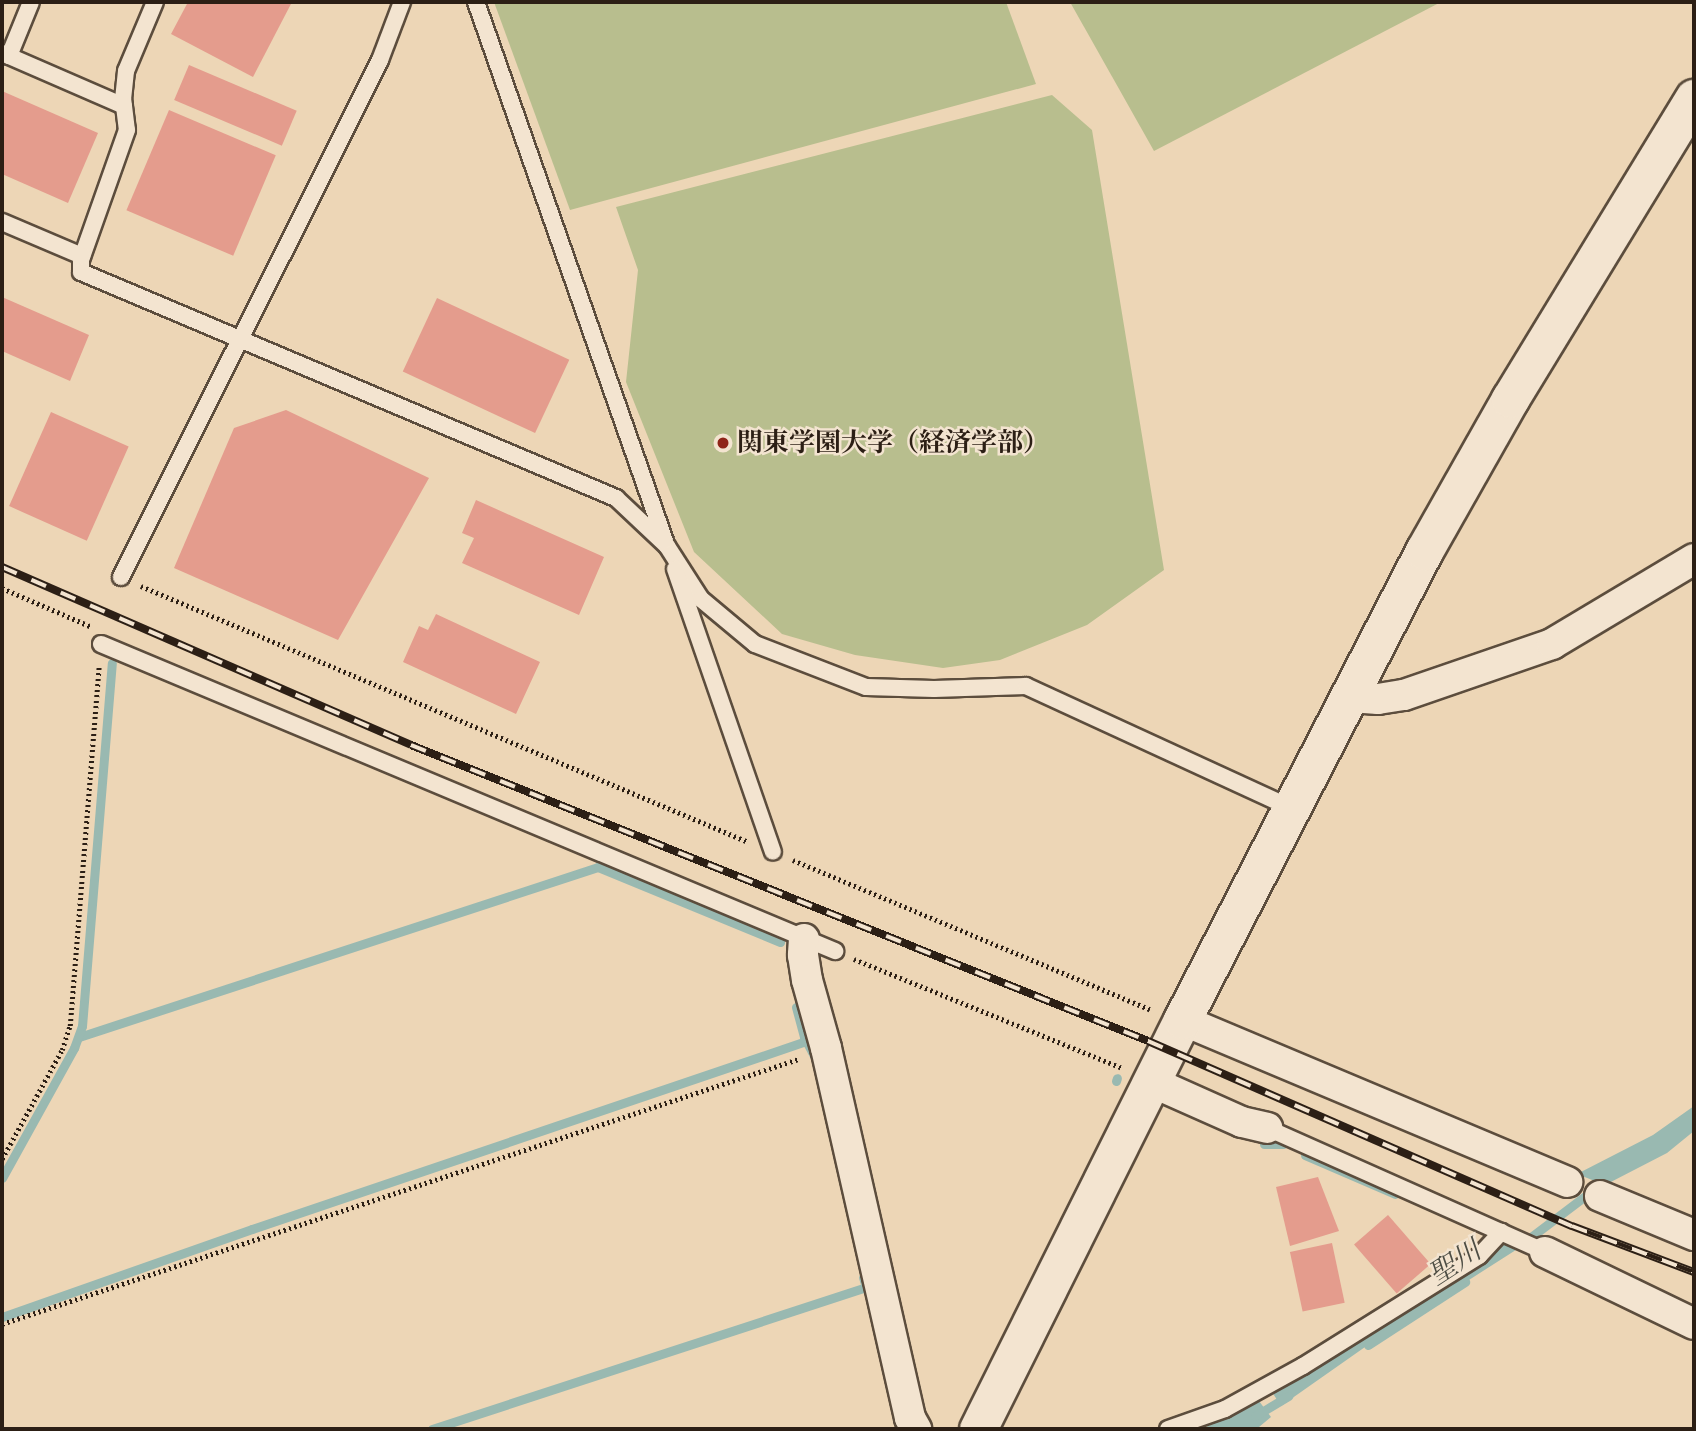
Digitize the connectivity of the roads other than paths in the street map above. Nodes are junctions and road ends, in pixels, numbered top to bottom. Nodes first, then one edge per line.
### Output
1 (31, 2) edge
2 (155, 2) edge
3 (402, 2) edge
4 (476, 2) edge
5 (5, 55) edge
6 (1694, 99) edge
7 (124, 107) junction
8 (2, 222) edge
9 (82, 256) junction
10 (238, 339) junction
11 (667, 546) junction
12 (1694, 559) edge
13 (121, 577) road end
14 (101, 643) road end
15 (1350, 697) junction
16 (1294, 809) junction
17 (773, 852) road end
18 (804, 939) junction
19 (835, 951) road end
20 (1168, 1015) junction
21 (1142, 1078) junction
22 (1267, 1128) joint
23 (1567, 1182) dead end
24 (1600, 1196) dead end
25 (1508, 1235) junction
26 (1694, 1235) edge
27 (1538, 1250) joint
28 (1694, 1324) edge
29 (916, 1429) edge
30 (978, 1429) edge
31 (1168, 1429) edge

1 - 5 lane
2 - 7 lane
3 - 10 lane
4 - 11 lane
5 - 7 lane
6 - 15 street
7 - 9 lane
8 - 9 lane
9 - 10 lane
10 - 11 lane
10 - 13 lane
11 - 16 lane
11 - 17 lane
12 - 15 street
14 - 18 lane
15 - 16 street
16 - 20 street
18 - 19 lane
18 - 29 street
20 - 21 street
20 - 23 street
21 - 22 street
21 - 30 street
22 - 25 lane
24 - 26 street
25 - 27 lane
25 - 31 lane
27 - 28 street

